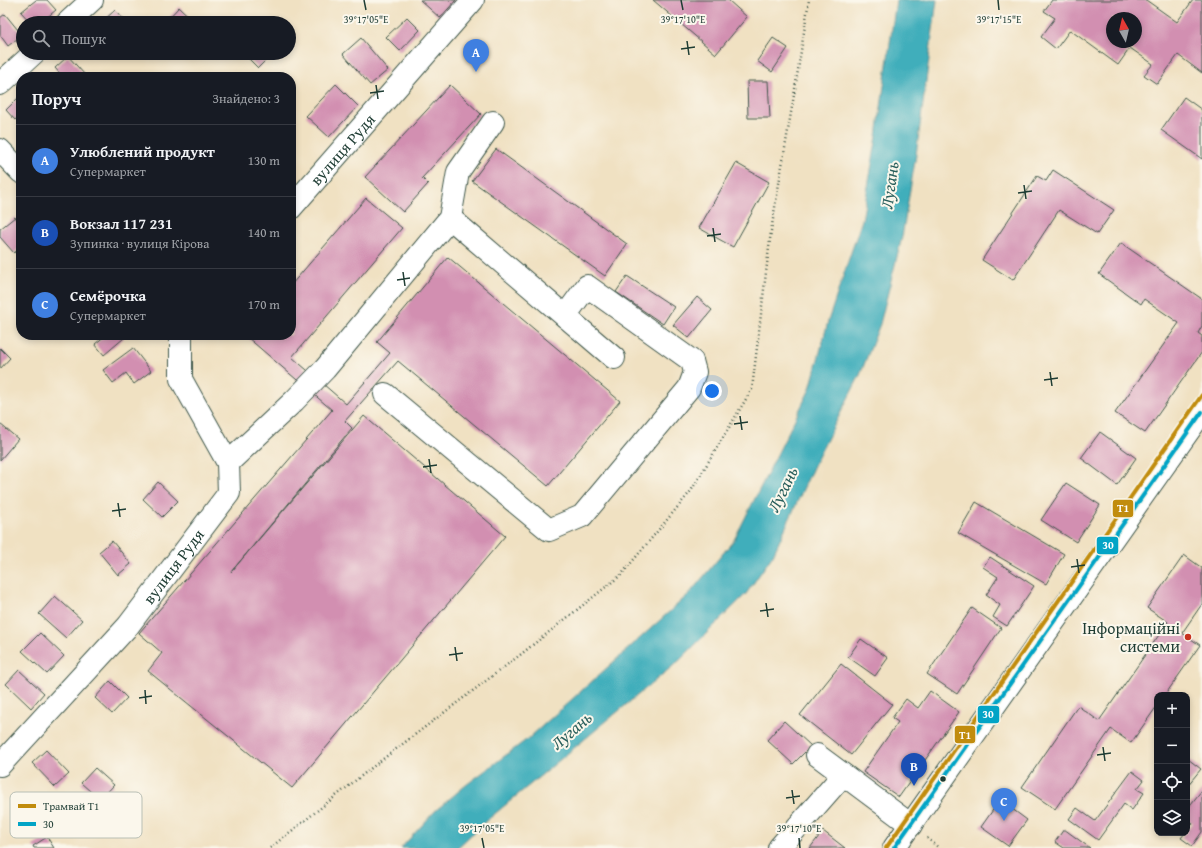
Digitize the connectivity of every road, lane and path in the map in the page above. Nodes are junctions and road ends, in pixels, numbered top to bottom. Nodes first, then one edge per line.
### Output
1 (92, 0) edge
2 (473, 0) edge
3 (75, 16) edge
4 (26, 60) edge
5 (0, 84) edge
6 (493, 122) dead end
7 (0, 150) edge
8 (16, 167) edge
9 (296, 202) edge
10 (450, 218) junction
11 (565, 316) junction
12 (180, 340) edge
13 (614, 358) dead end
14 (385, 394) dead end
15 (1202, 412) edge
16 (228, 463) junction
17 (817, 755) dead end
18 (0, 765) edge
19 (843, 774) junction
20 (911, 825) junction
21 (779, 848) edge
22 (894, 848) edge

1 - 3 street
2 - 9 street, вулиця Рудя
4 - 5 street
6 - 10 street
7 - 8 street
10 - 11 street
10 - 16 street
11 - 13 street
11 - 14 street
12 - 16 street, вулиця Рудя
15 - 20 street
16 - 18 street, вулиця Рудя
17 - 19 street
19 - 20 street
19 - 21 street
20 - 22 street

